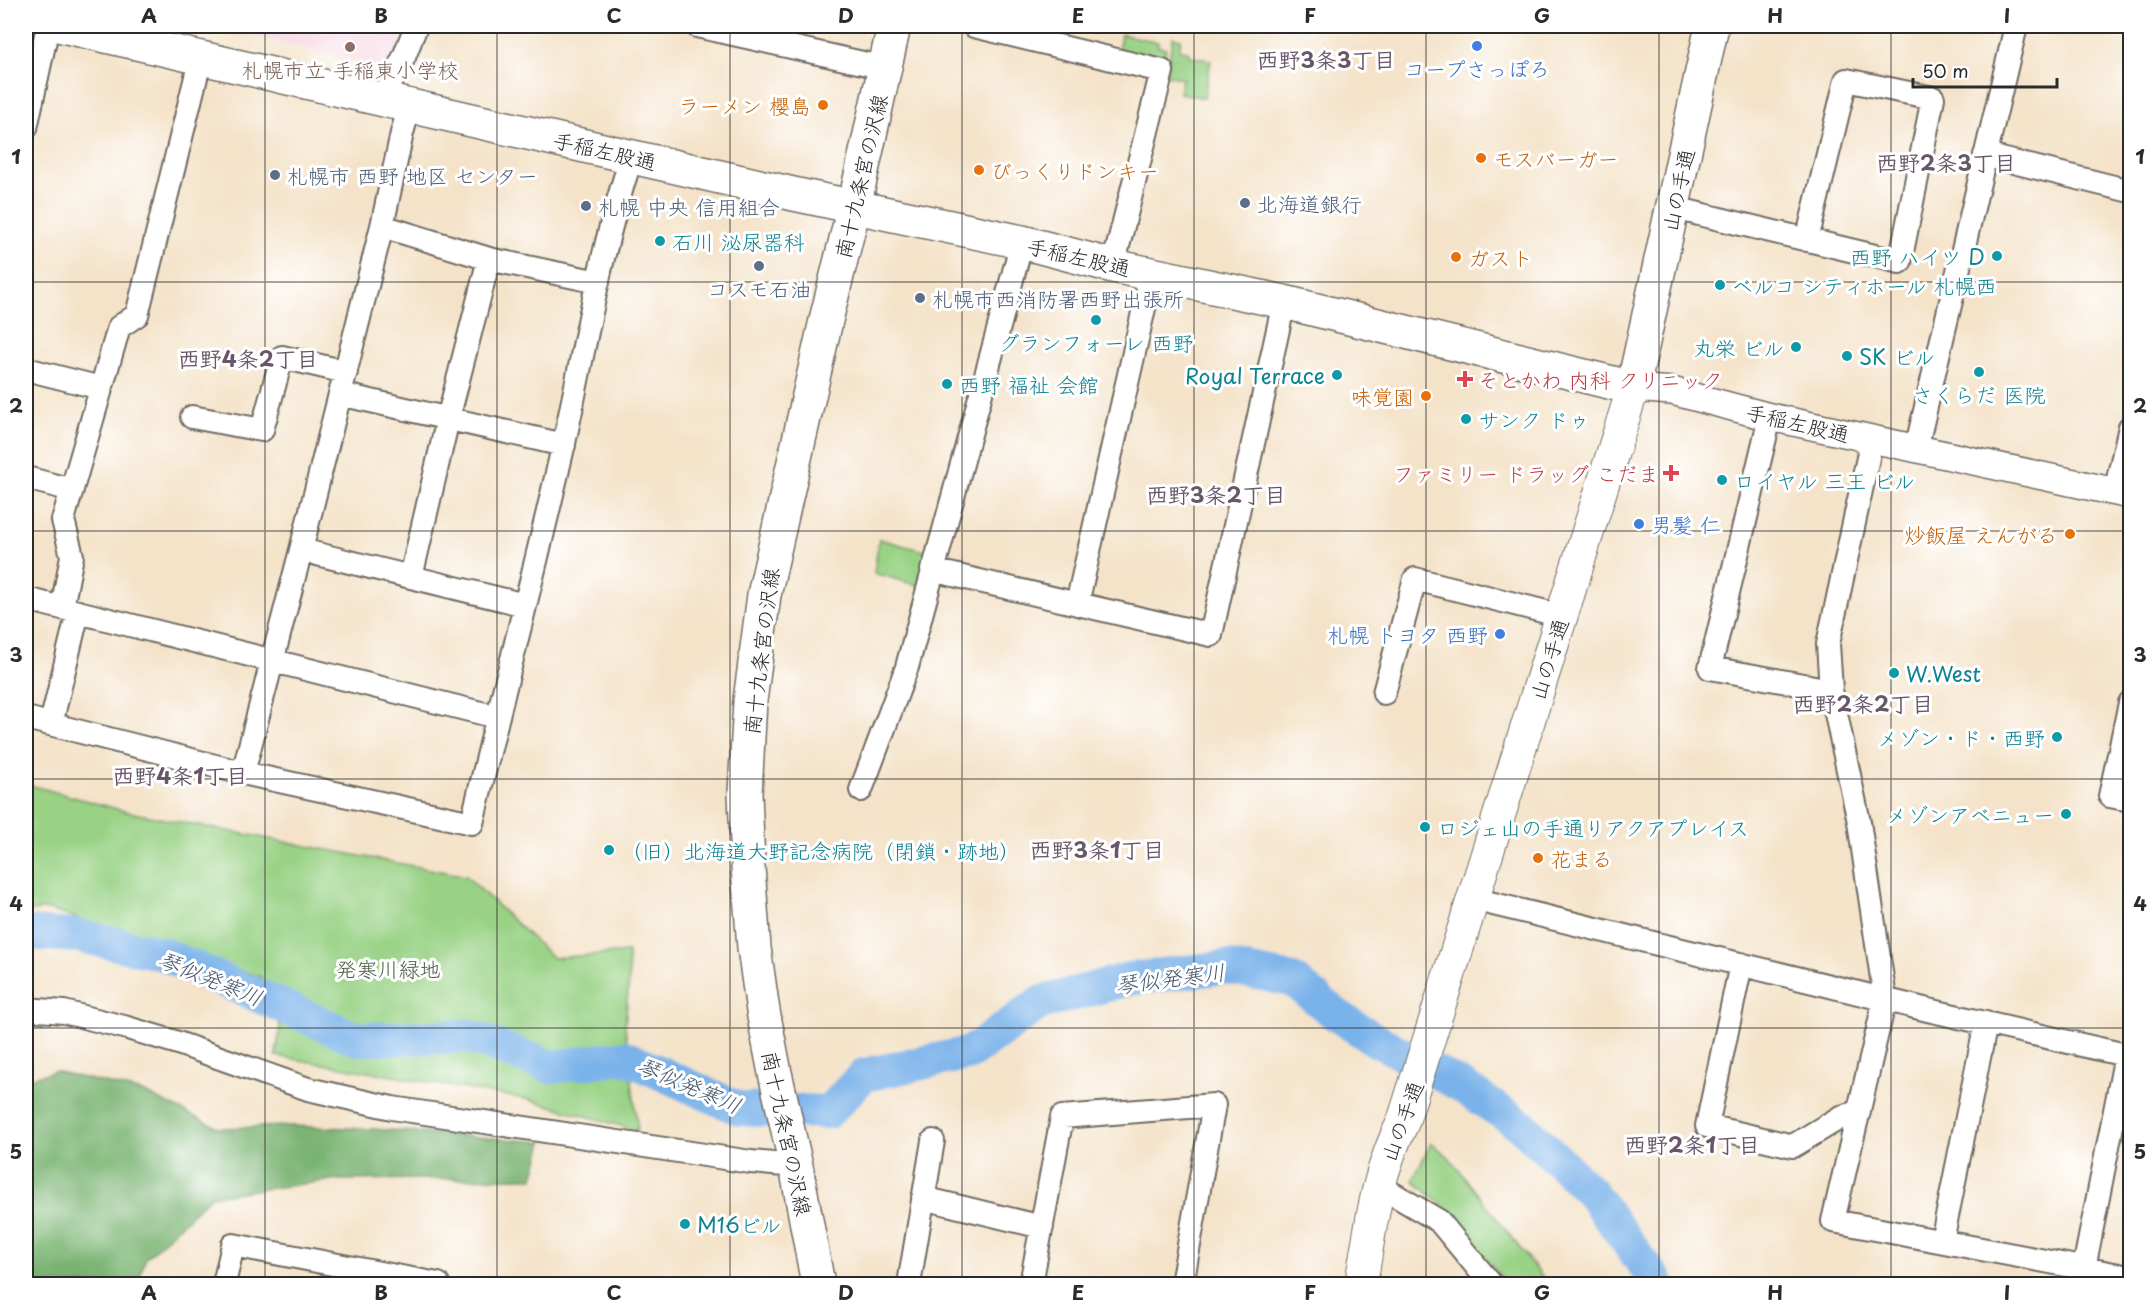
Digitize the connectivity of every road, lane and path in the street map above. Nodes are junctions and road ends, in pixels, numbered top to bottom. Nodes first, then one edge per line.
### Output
1 (48, 26) edge
2 (65, 26) edge
3 (416, 26) edge
4 (697, 26) edge
5 (894, 26) edge
6 (974, 26) edge
7 (1712, 26) edge
8 (2016, 26) edge
9 (201, 57) junction
10 (885, 68) junction
11 (397, 102) junction
12 (26, 128) edge
13 (1985, 155) junction
14 (632, 156) junction
15 (2130, 191) edge
16 (854, 207) junction
17 (1674, 208) junction
18 (382, 226) junction
19 (1807, 240) junction
20 (1022, 242) junction
21 (489, 259) junction
22 (1113, 266) junction
23 (1152, 273) junction
24 (598, 282) junction
25 (1284, 302) junction
26 (26, 369) edge
27 (345, 372) junction
28 (101, 388) junction
29 (1633, 388) junction
30 (340, 394) junction
31 (192, 417) dead end
32 (1770, 417) junction
33 (448, 418) junction
34 (2130, 427) edge
35 (1872, 439) junction
36 (564, 445) junction
37 (1916, 449) junction
38 (26, 478) edge
39 (72, 490) junction
40 (2123, 494) edge
41 (302, 550) junction
42 (932, 570) junction
43 (411, 577) junction
44 (26, 599) edge
45 (1077, 604) junction
46 (525, 605) junction
47 (70, 610) junction
48 (1562, 616) junction
49 (273, 662) junction
50 (1832, 690) junction
51 (1384, 693) dead end
52 (2130, 703) edge
53 (497, 717) junction
54 (26, 718) edge
55 (51, 724) junction
56 (243, 773) junction
57 (861, 790) dead end
58 (2130, 800) edge
59 (1473, 899) junction
60 (1741, 964) junction
61 (1885, 999) junction
62 (26, 1010) edge
63 (1986, 1023) junction
64 (2128, 1056) edge
65 (1859, 1112) junction
66 (933, 1141) dead end
67 (796, 1166) junction
68 (1378, 1185) junction
69 (923, 1198) junction
70 (1042, 1227) junction
71 (1942, 1241) junction
72 (329, 1274) edge
73 (2092, 1275) edge
74 (2130, 1277) edge
75 (224, 1284) edge
76 (433, 1284) edge
77 (818, 1284) edge
78 (909, 1284) edge
79 (1031, 1284) edge
80 (1182, 1284) edge
81 (1361, 1284) edge
82 (1491, 1284) edge

1 - 12 street
2 - 9 main road, 手稲左股通
3 - 11 street
4 - 10 street
5 - 10 main road, 南十九条宮の沢線
6 - 22 street
7 - 17 main road, 山の手通
8 - 13 street
9 - 11 main road, 手稲左股通
9 - 28 street
10 - 16 main road, 南十九条宮の沢線
11 - 14 main road, 手稲左股通
11 - 18 street
13 - 15 street
13 - 37 street
14 - 16 main road, 手稲左股通
14 - 24 street
16 - 20 main road, 手稲左股通
16 - 67 main road, 南十九条宮の沢線
17 - 19 street
17 - 29 main road, 山の手通
18 - 21 street
18 - 27 street
19 - 19 street
20 - 22 main road, 手稲左股通
20 - 42 street
21 - 24 street
21 - 33 street
22 - 23 main road, 手稲左股通
23 - 25 main road, 手稲左股通
23 - 45 street
24 - 36 street
25 - 29 main road, 手稲左股通
25 - 45 street
26 - 28 street
27 - 30 street
27 - 31 street
28 - 39 street
29 - 32 street, 手稲左股通
29 - 48 main road, 山の手通
30 - 33 street
30 - 41 street
32 - 35 street, 手稲左股通
32 - 50 street
33 - 36 street
33 - 43 street
34 - 40 street
35 - 37 street, 手稲左股通
35 - 50 street
36 - 46 street
37 - 40 street, 手稲左股通
38 - 39 street
39 - 47 street
41 - 43 street
41 - 49 street
42 - 45 street
42 - 57 street
43 - 46 street
44 - 47 street
46 - 53 street
47 - 49 street
47 - 55 street
48 - 51 street
48 - 59 main road, 山の手通
49 - 53 street
49 - 56 street
50 - 61 street
52 - 58 street
53 - 56 street
54 - 55 street
55 - 56 street
59 - 60 street
59 - 68 main road, 山の手通
60 - 61 street
60 - 65 street
61 - 63 street
61 - 65 street
62 - 67 street
63 - 64 street
63 - 71 street
64 - 73 street
65 - 71 street
66 - 69 street
67 - 77 main road, 南十九条宮の沢線
68 - 81 main road, 山の手通
68 - 82 street
69 - 70 street
69 - 78 street
70 - 79 street
70 - 80 street
71 - 73 street
72 - 75 street
72 - 76 street
73 - 74 street

